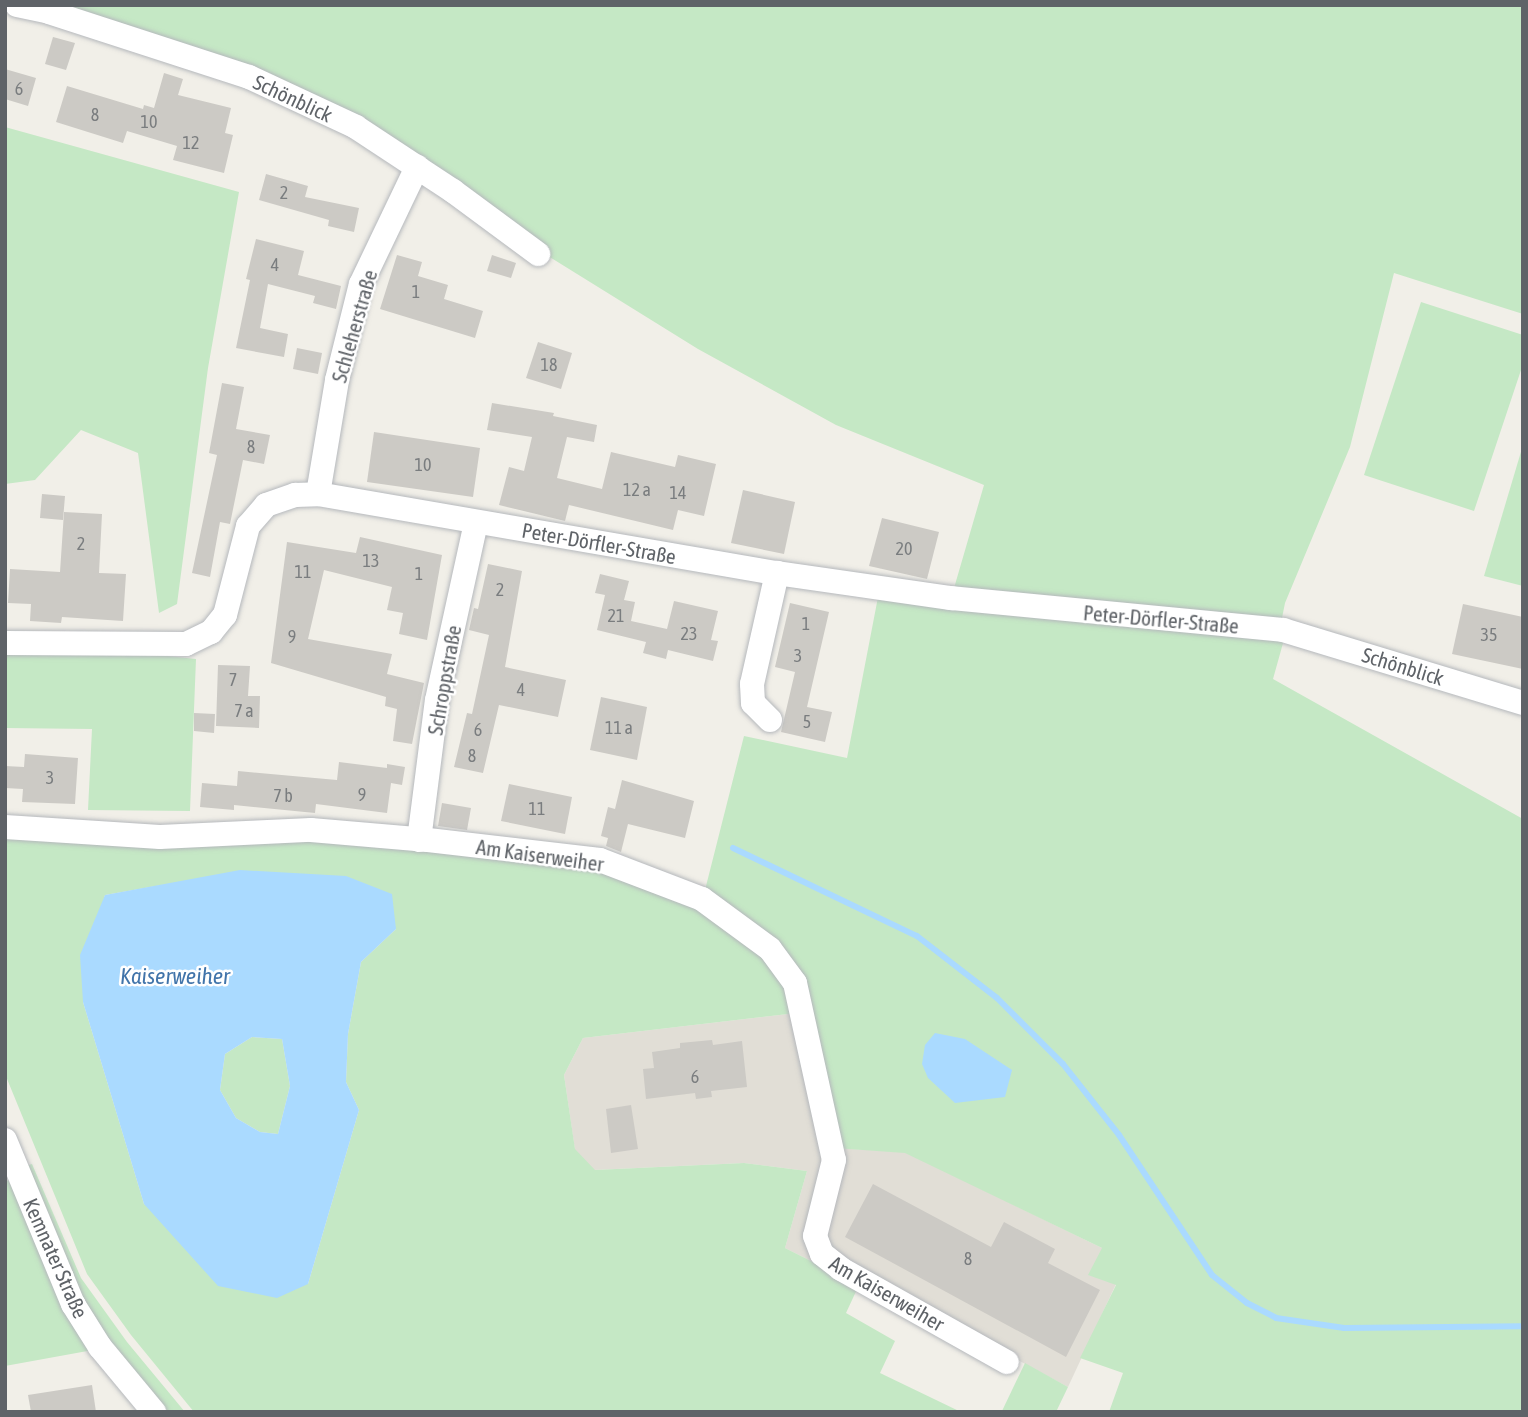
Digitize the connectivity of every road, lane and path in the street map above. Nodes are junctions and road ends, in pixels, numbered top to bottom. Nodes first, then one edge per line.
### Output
1 (17, 5) edge
2 (417, 167) junction
3 (538, 254) dead end
4 (318, 494) junction
5 (476, 522) junction
6 (778, 573) junction
7 (1283, 631) joint
8 (5, 643) edge
9 (1523, 703) edge
10 (770, 720) dead end
11 (5, 827) edge
12 (419, 840) junction
13 (5, 1140) edge
14 (11, 1170) edge
15 (1007, 1362) dead end
16 (149, 1407) edge

1 - 2 street, Schönblick
2 - 3 street, Schönblick
2 - 4 street, Schleherstraße
4 - 5 street, Peter-Dörfler-Straße
4 - 8 street, Peter-Dörfler-Straße
5 - 6 street, Peter-Dörfler-Straße
5 - 12 street, Schroppstraße
6 - 7 street, Peter-Dörfler-Straße
6 - 10 street
7 - 9 street, Schönblick
11 - 12 street, Am Kaiserweiher
12 - 15 street, Am Kaiserweiher
13 - 14 street, Kemnater Straße
14 - 16 street, Kemnater Straße

